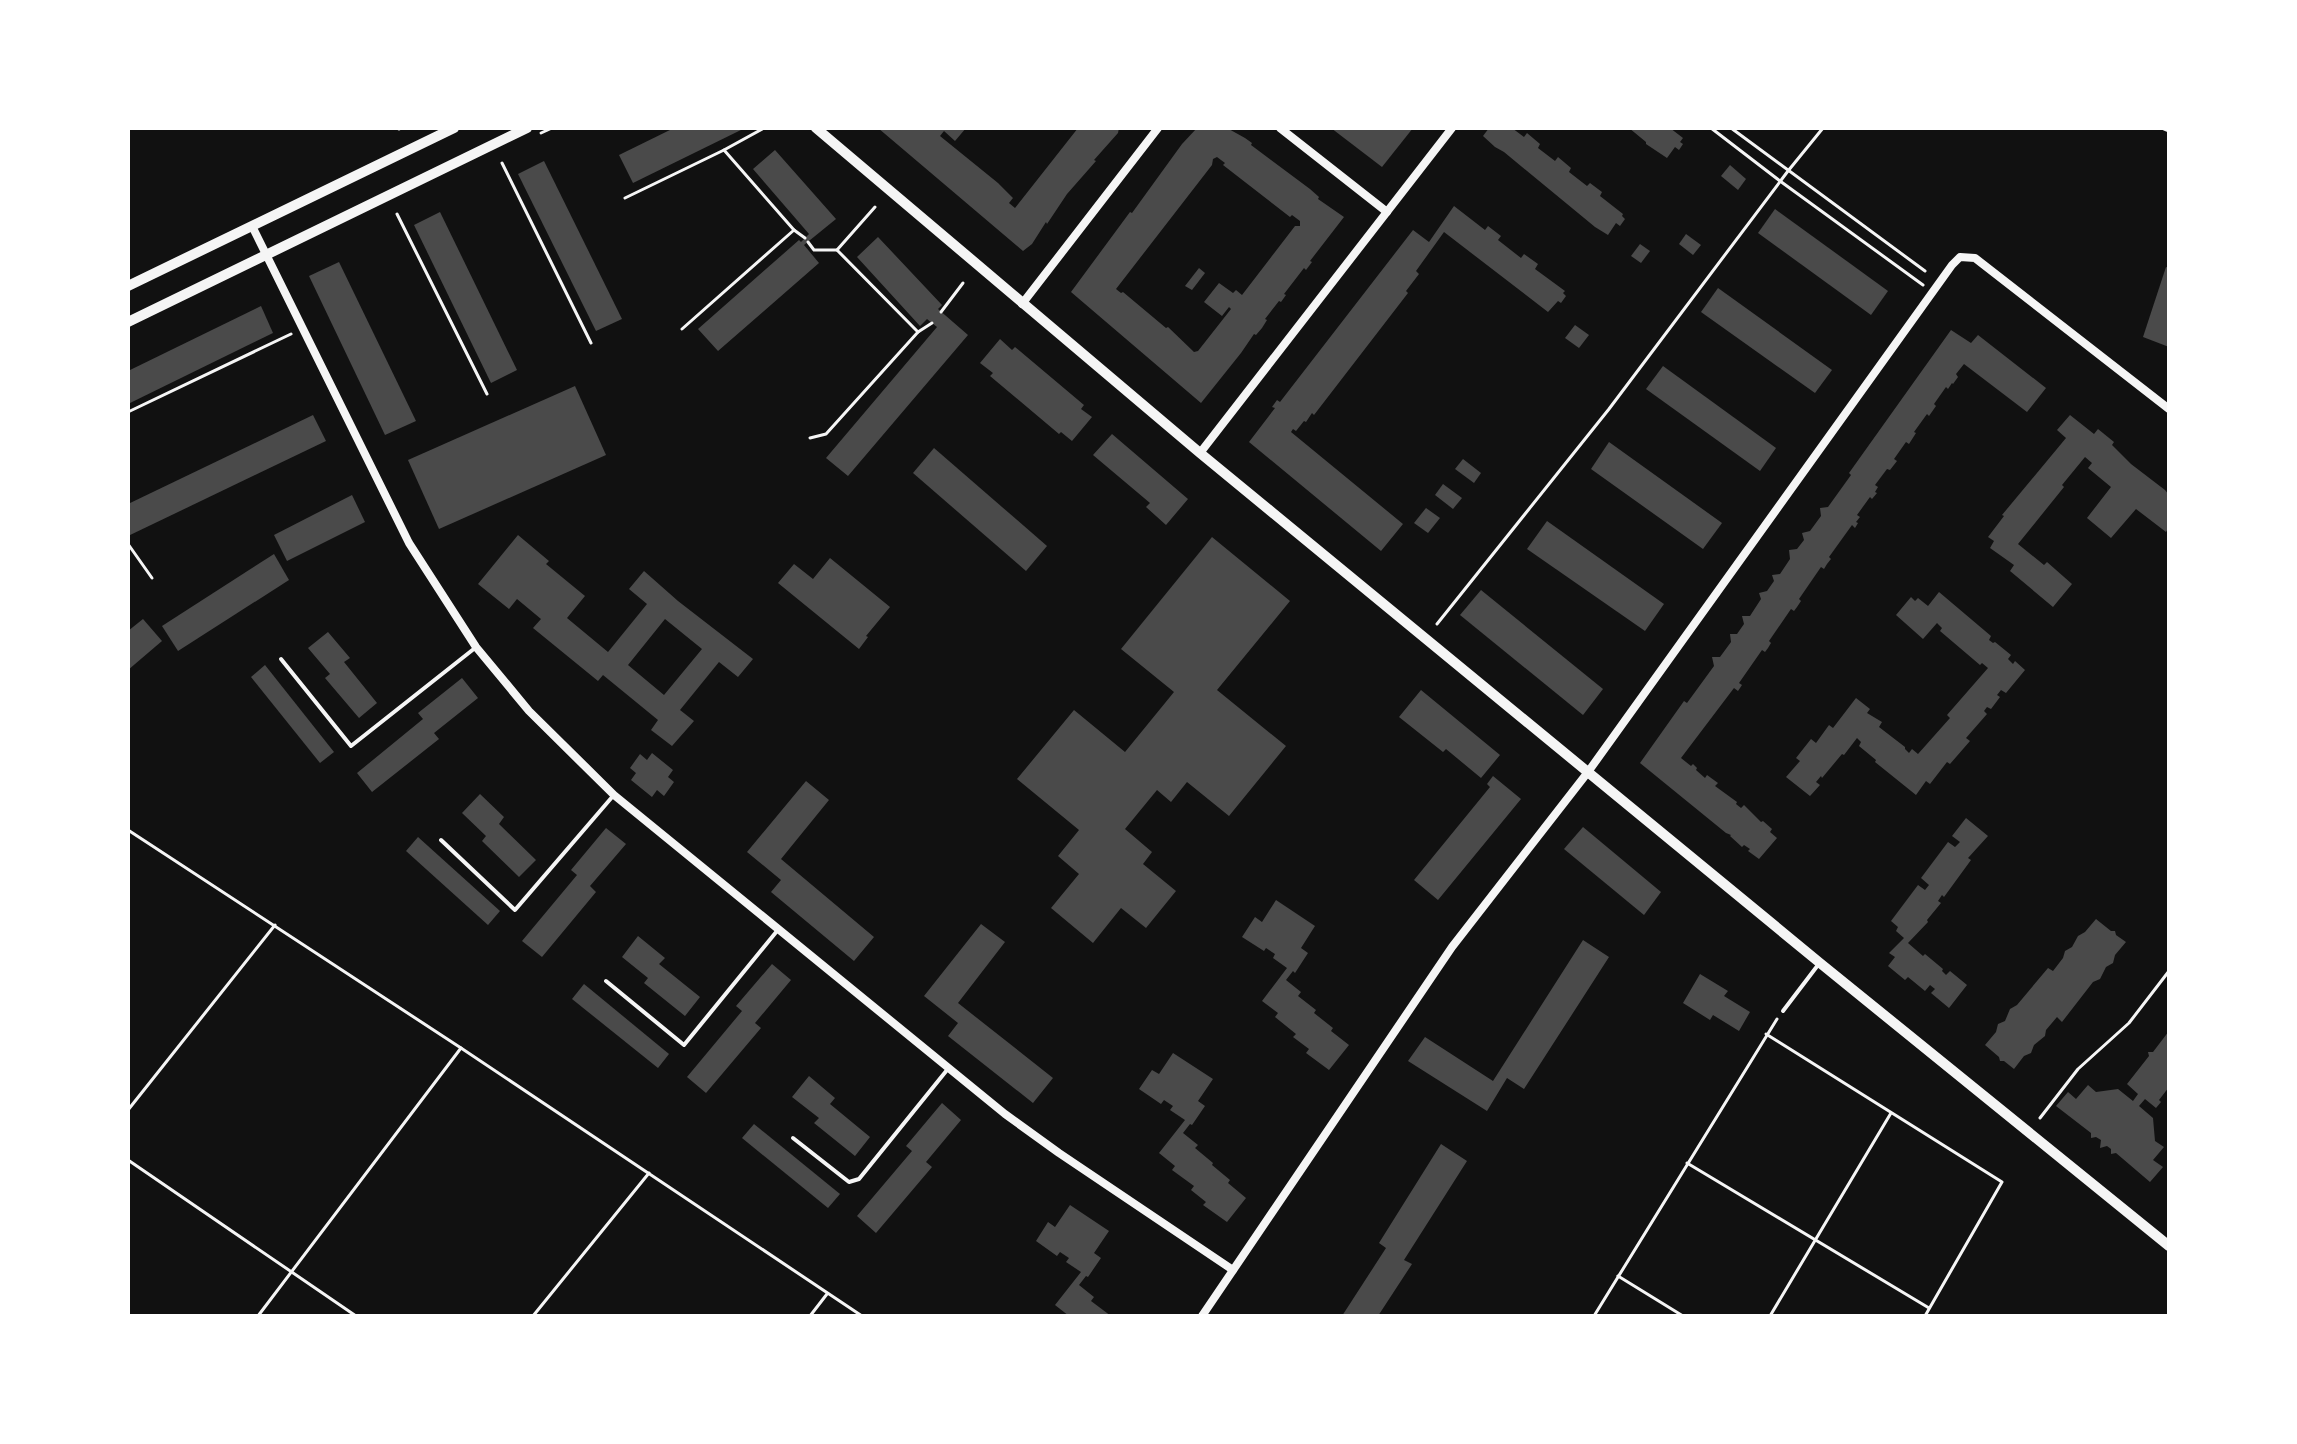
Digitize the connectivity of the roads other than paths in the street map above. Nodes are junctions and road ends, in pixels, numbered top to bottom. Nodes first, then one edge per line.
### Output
1 (454, 128) edge
2 (527, 128) edge
3 (816, 128) edge
4 (1158, 128) edge
5 (1280, 128) edge
6 (1452, 128) edge
7 (1387, 212) junction
8 (252, 226) junction
9 (266, 255) junction
10 (128, 286) edge
11 (1022, 304) junction
12 (128, 322) edge
13 (2169, 409) edge
14 (1200, 453) junction
15 (476, 647) junction
16 (281, 659) dead end
17 (1588, 772) junction
18 (614, 795) junction
19 (441, 840) dead end
20 (779, 929) junction
21 (1820, 963) junction
22 (606, 981) dead end
23 (1783, 1011) road end
24 (949, 1068) junction
25 (793, 1138) dead end
26 (2169, 1246) edge
27 (1233, 1270) junction
28 (1202, 1316) edge

1 - 8 street
2 - 9 street
3 - 11 street
4 - 11 street
5 - 7 street
6 - 7 street
7 - 14 street
8 - 9 street
8 - 10 street
9 - 12 street
9 - 15 street
11 - 14 street
13 - 17 street
14 - 17 street
15 - 16 lane
15 - 18 street
17 - 21 street
17 - 27 street
18 - 19 lane
18 - 20 street
20 - 22 lane
20 - 24 street
21 - 23 lane
21 - 26 street
24 - 25 lane
24 - 27 street
27 - 28 street

